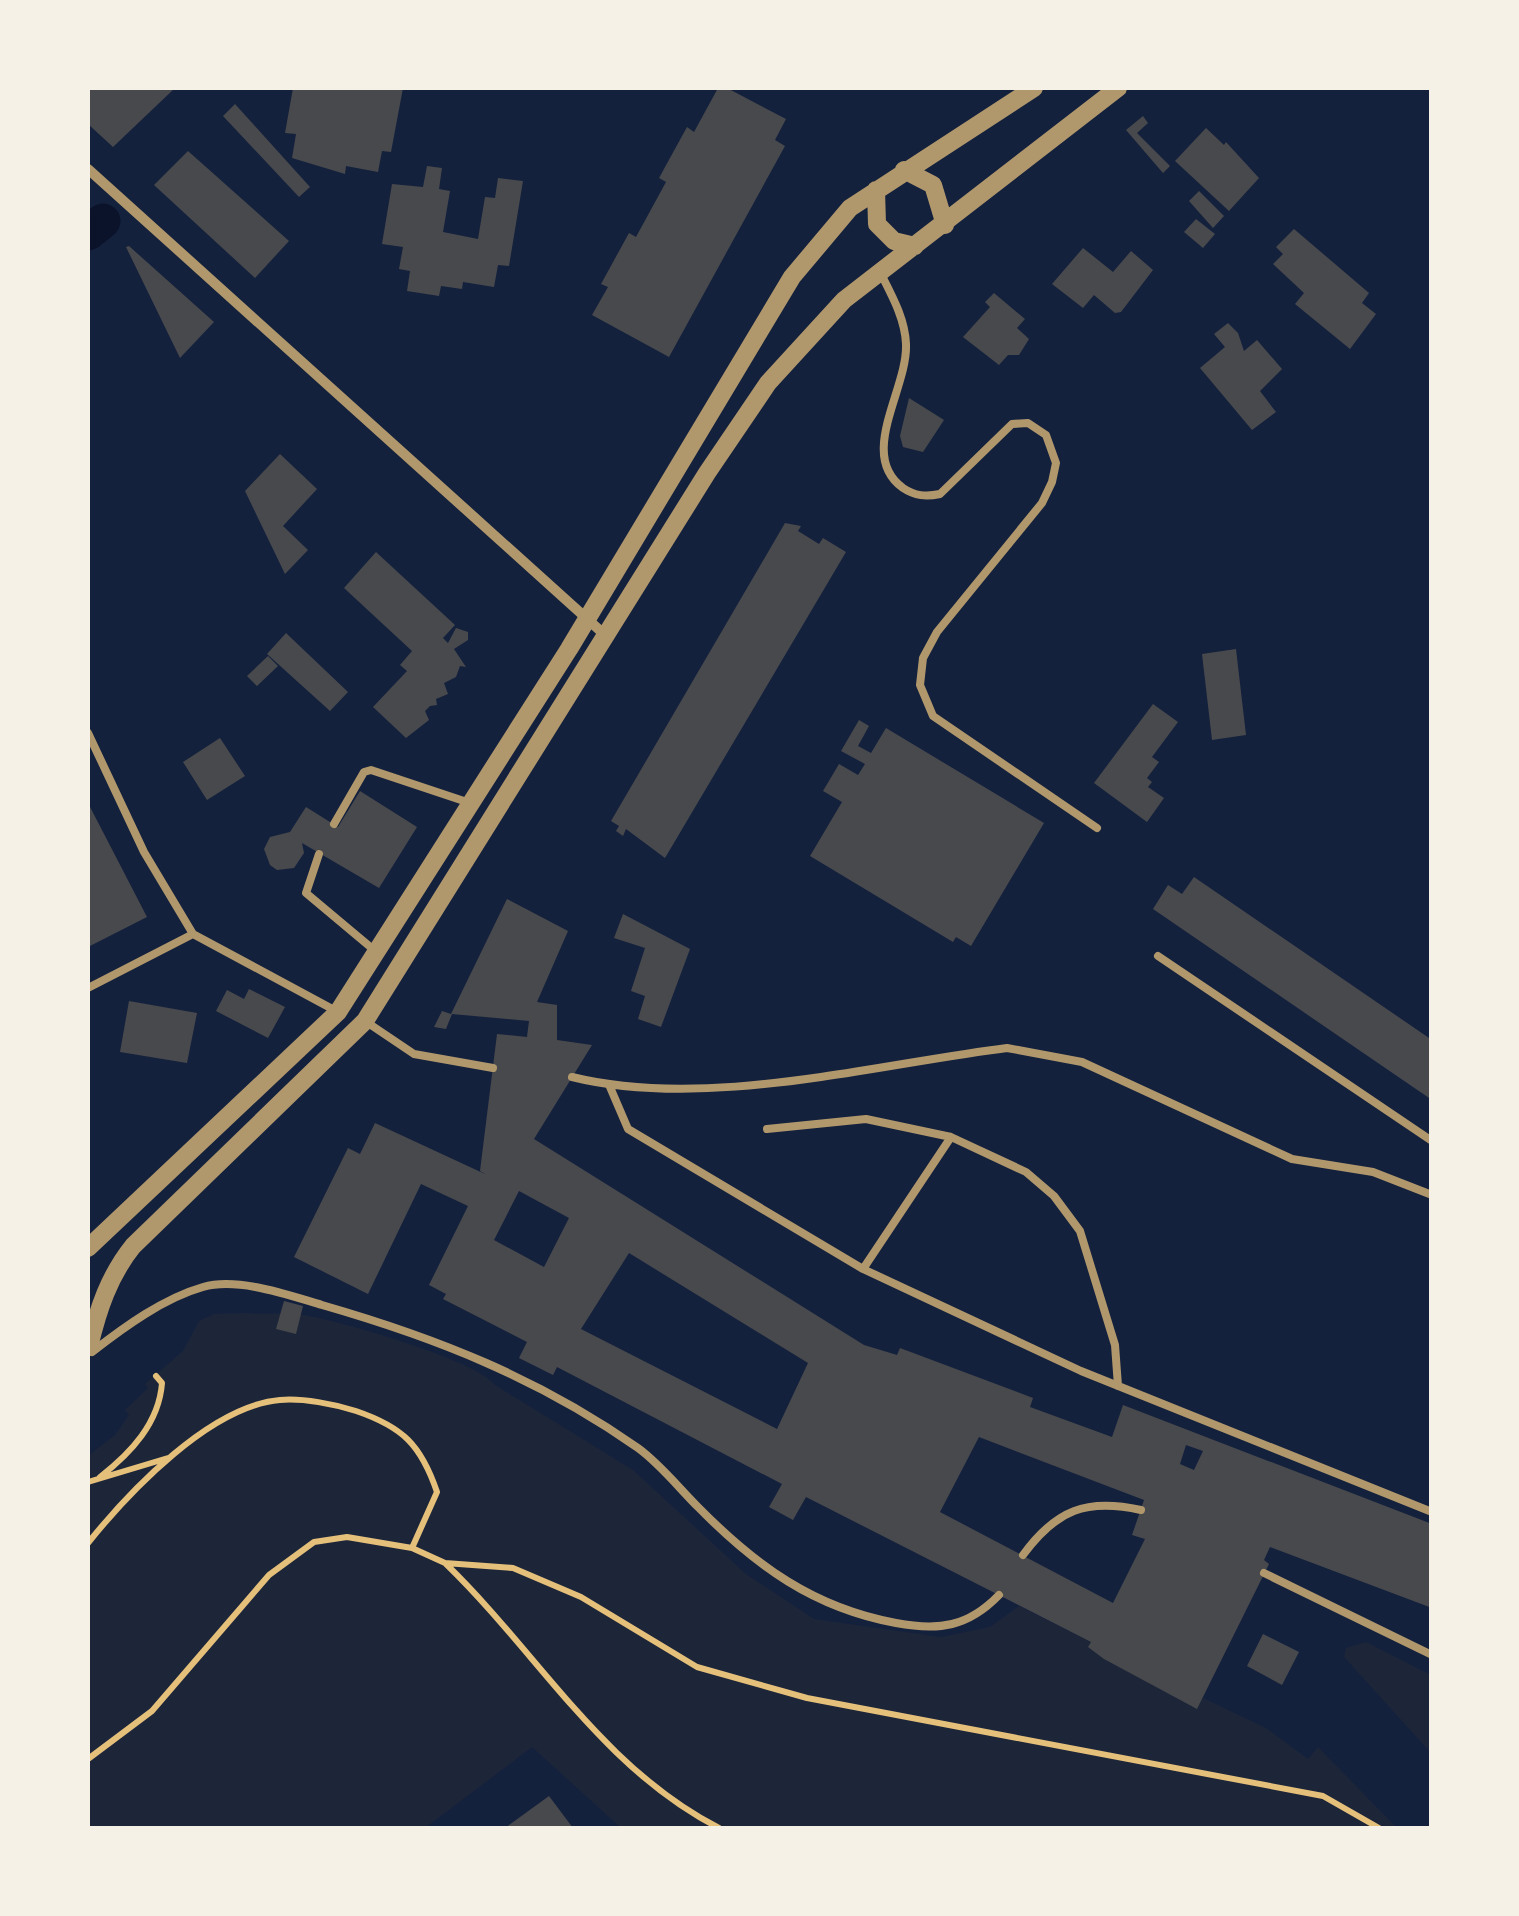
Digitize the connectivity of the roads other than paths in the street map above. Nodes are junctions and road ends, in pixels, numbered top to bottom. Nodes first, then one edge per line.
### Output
1 (1034, 88) edge
2 (1118, 88) edge
3 (88, 169) edge
4 (904, 170) junction
5 (876, 190) junction
6 (945, 225) junction
7 (915, 246) junction
8 (880, 272) junction
9 (585, 620) junction
10 (605, 635) junction
11 (88, 733) edge
12 (470, 803) junction
13 (334, 824) dead end
14 (1097, 828) dead end
15 (319, 854) dead end
16 (193, 934) junction
17 (375, 951) junction
18 (1158, 956) dead end
19 (88, 988) edge
20 (338, 1012) junction
21 (365, 1021) junction
22 (493, 1068) dead end
23 (572, 1077) dead end
24 (610, 1087) junction
25 (767, 1129) dead end
26 (951, 1138) junction
27 (1432, 1141) edge
28 (1432, 1195) edge
29 (88, 1248) edge
30 (863, 1269) junction
31 (88, 1344) edge
32 (88, 1358) edge
33 (1118, 1386) junction
34 (1140, 1510) dead end
35 (1432, 1512) edge
36 (1023, 1555) dead end
37 (1264, 1573) dead end
38 (1000, 1595) dead end
39 (1432, 1655) edge

1 - 4 street
2 - 6 street
3 - 9 street
4 - 5 street
4 - 6 street
5 - 7 street
5 - 9 street
6 - 7 street
7 - 8 street
8 - 10 street
8 - 14 lane
9 - 10 street
9 - 12 street
10 - 21 street
11 - 16 lane
12 - 13 lane
12 - 17 street
15 - 17 lane
16 - 19 lane
16 - 20 lane
17 - 20 street
18 - 27 lane
20 - 29 street
21 - 22 lane
21 - 31 street
23 - 24 lane
24 - 28 lane
24 - 30 lane
25 - 26 lane
26 - 30 lane
26 - 33 lane
30 - 33 lane
31 - 32 street
32 - 38 lane
33 - 35 lane
34 - 36 lane
37 - 39 lane

